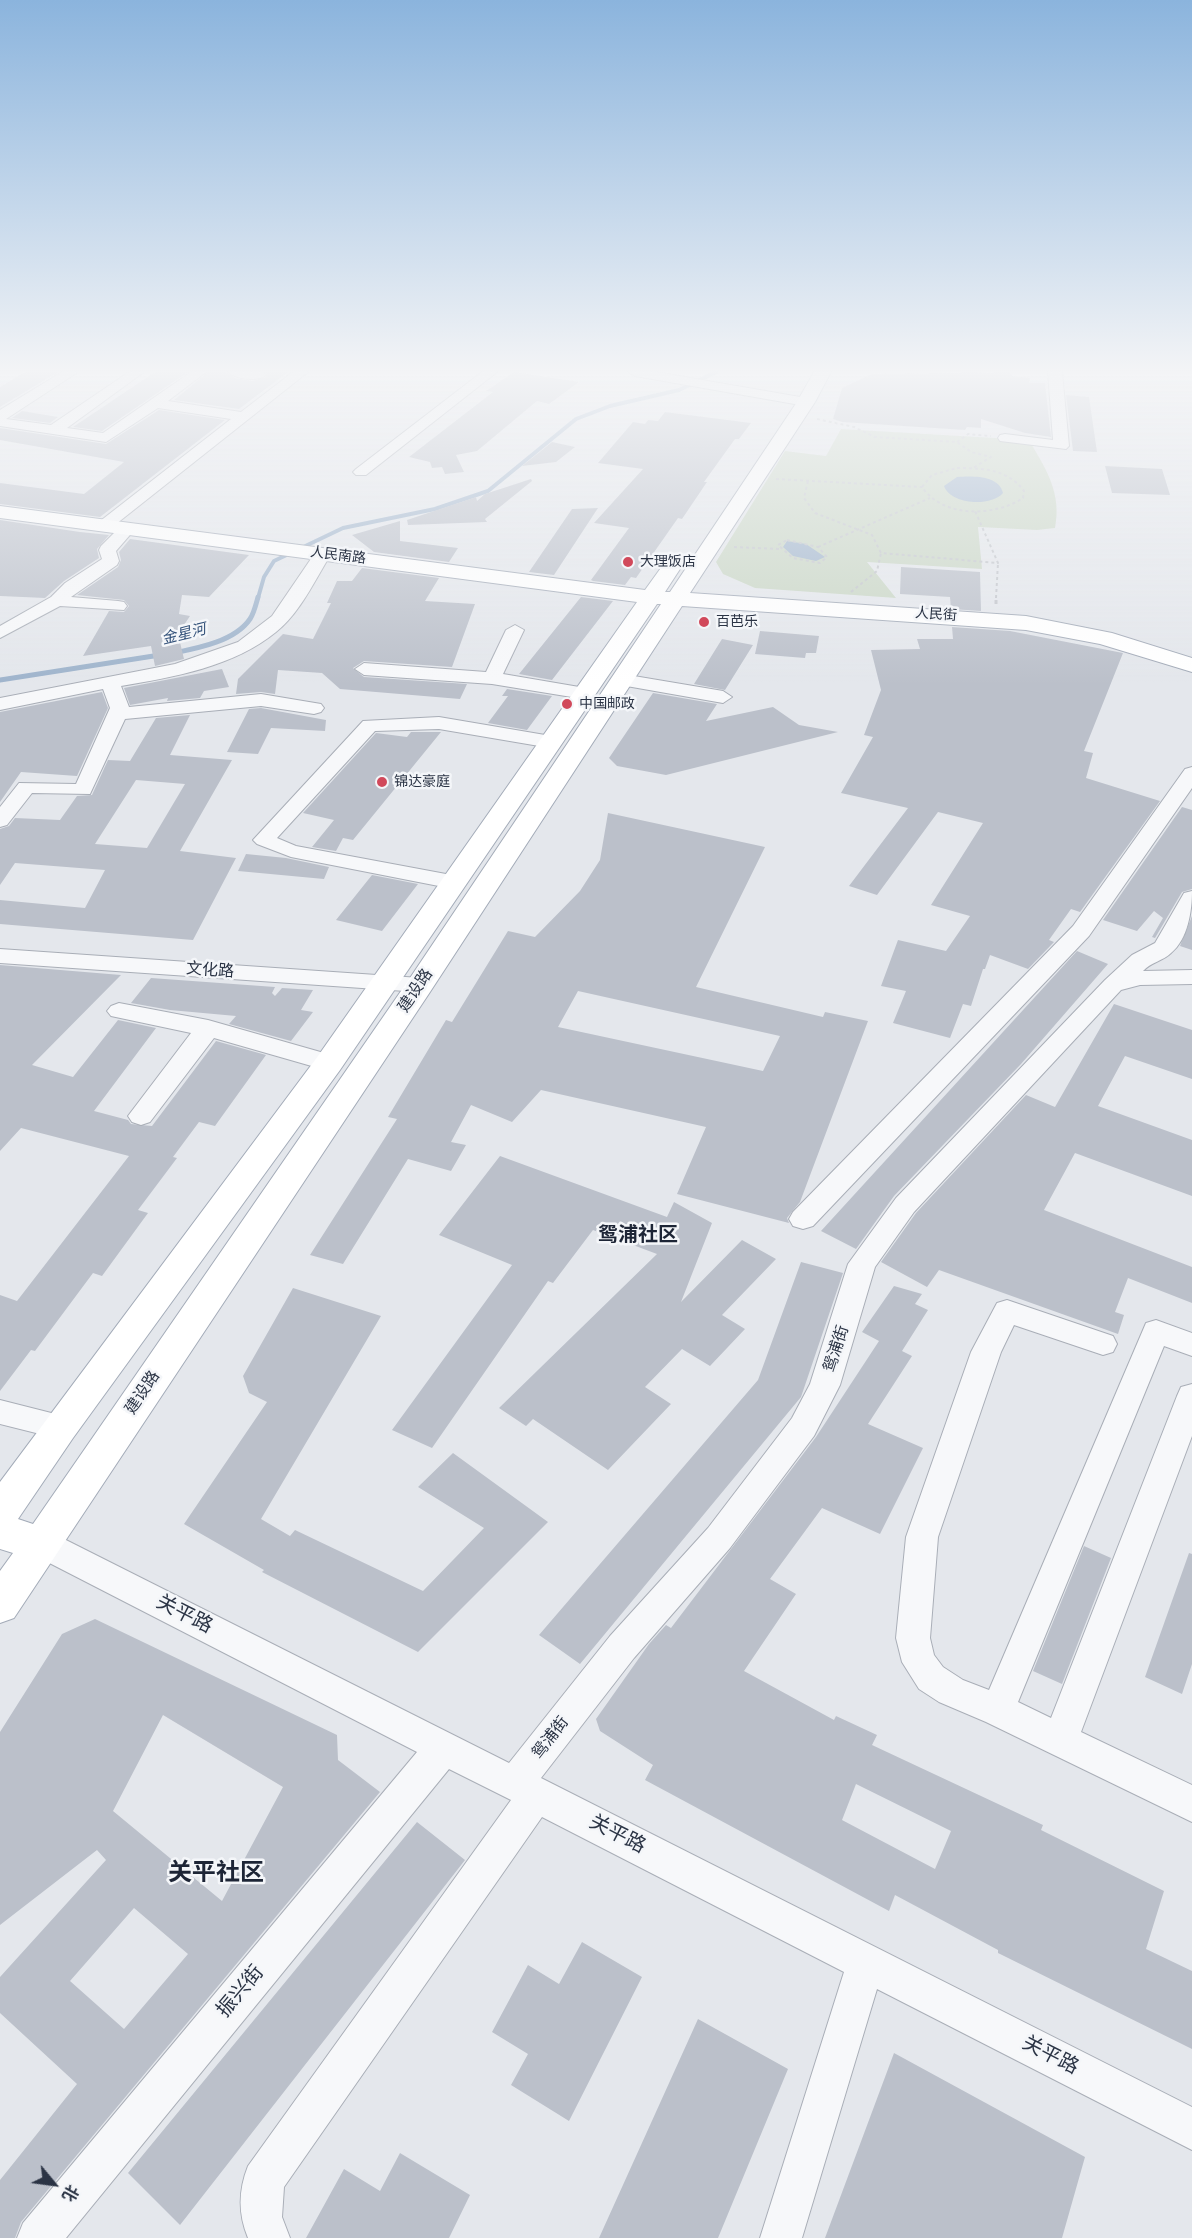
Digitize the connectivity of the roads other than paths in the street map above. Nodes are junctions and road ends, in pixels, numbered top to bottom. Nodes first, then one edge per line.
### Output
1 (167, 476) edge
2 (748, 476) edge
3 (757, 476) edge
4 (0, 512) edge
5 (105, 525) junction
6 (128, 528) junction
7 (710, 547) junction
8 (305, 551) junction
9 (414, 566) junction
10 (663, 598) junction
11 (57, 601) junction
12 (118, 606) dead end
13 (1017, 622) junction
14 (515, 630) dead end
15 (626, 632) junction
16 (0, 633) edge
17 (1192, 665) edge
18 (364, 669) dead end
19 (492, 678) junction
20 (622, 680) junction
21 (110, 681) junction
22 (0, 689) edge
23 (46, 693) junction
24 (584, 693) junction
25 (723, 697) dead end
26 (0, 705) edge
27 (314, 708) dead end
28 (117, 714) junction
29 (551, 742) junction
30 (1192, 773) edge
31 (0, 821) edge
32 (454, 882) junction
33 (1192, 898) edge
34 (0, 956) edge
35 (1192, 977) edge
36 (385, 982) junction
37 (420, 985) junction
38 (1113, 985) junction
39 (119, 1011) dead end
40 (207, 1028) junction
41 (329, 1063) junction
42 (141, 1116) dead end
43 (803, 1219) dead end
44 (1103, 1344) dead end
45 (1192, 1345) edge
46 (1192, 1396) edge
47 (0, 1412) edge
48 (60, 1427) junction
49 (0, 1513) edge
50 (0, 1532) edge
51 (41, 1543) junction
52 (0, 1605) edge
53 (998, 1710) junction
54 (1060, 1740) junction
55 (444, 1747) junction
56 (526, 1789) junction
57 (1192, 1804) edge
58 (866, 1963) junction
59 (1192, 2129) edge
60 (38, 2238) edge
61 (269, 2238) edge
62 (781, 2238) edge

1 - 5 street
2 - 10 main road, 建设路
3 - 7 main road, 建设路
4 - 5 main road, 人民南路
5 - 6 main road, 人民南路
6 - 8 main road, 人民南路
6 - 11 street
7 - 10 main road, 建设路
7 - 13 main road
8 - 9 main road, 人民南路
8 - 21 street
9 - 10 main road, 人民南路
9 - 15 main road
10 - 13 main road, 人民街
10 - 15 main road, 建设路
10 - 20 main road, 建设路
11 - 12 street
11 - 16 street
13 - 17 main road, 人民街
14 - 19 street
15 - 24 main road, 建设路
18 - 19 street
19 - 24 street
20 - 25 street
20 - 37 main road, 建设路
21 - 23 street
21 - 28 street
22 - 23 street
23 - 26 street
24 - 29 main road, 建设路
27 - 28 street
28 - 31 street
29 - 32 main road, 建设路
29 - 32 street
30 - 43 street
32 - 36 main road, 建设路
33 - 38 street, 鸳浦街
34 - 36 street, 文化路
35 - 38 street
36 - 37 street, 文化路
36 - 41 main road, 建设路
37 - 51 main road, 建设路
38 - 56 street, 鸳浦街
39 - 40 street
40 - 41 street
40 - 42 street
41 - 48 main road, 建设路
44 - 53 street
45 - 53 street
46 - 54 street
47 - 48 street
48 - 49 main road, 建设路
50 - 51 main road
51 - 52 main road, 建设路
51 - 55 street, 关平路
53 - 54 street
54 - 57 street
55 - 56 street, 关平路
55 - 60 street, 振兴街
56 - 58 street, 关平路
56 - 61 street, 鸳浦街
58 - 59 street, 关平路
58 - 62 street

